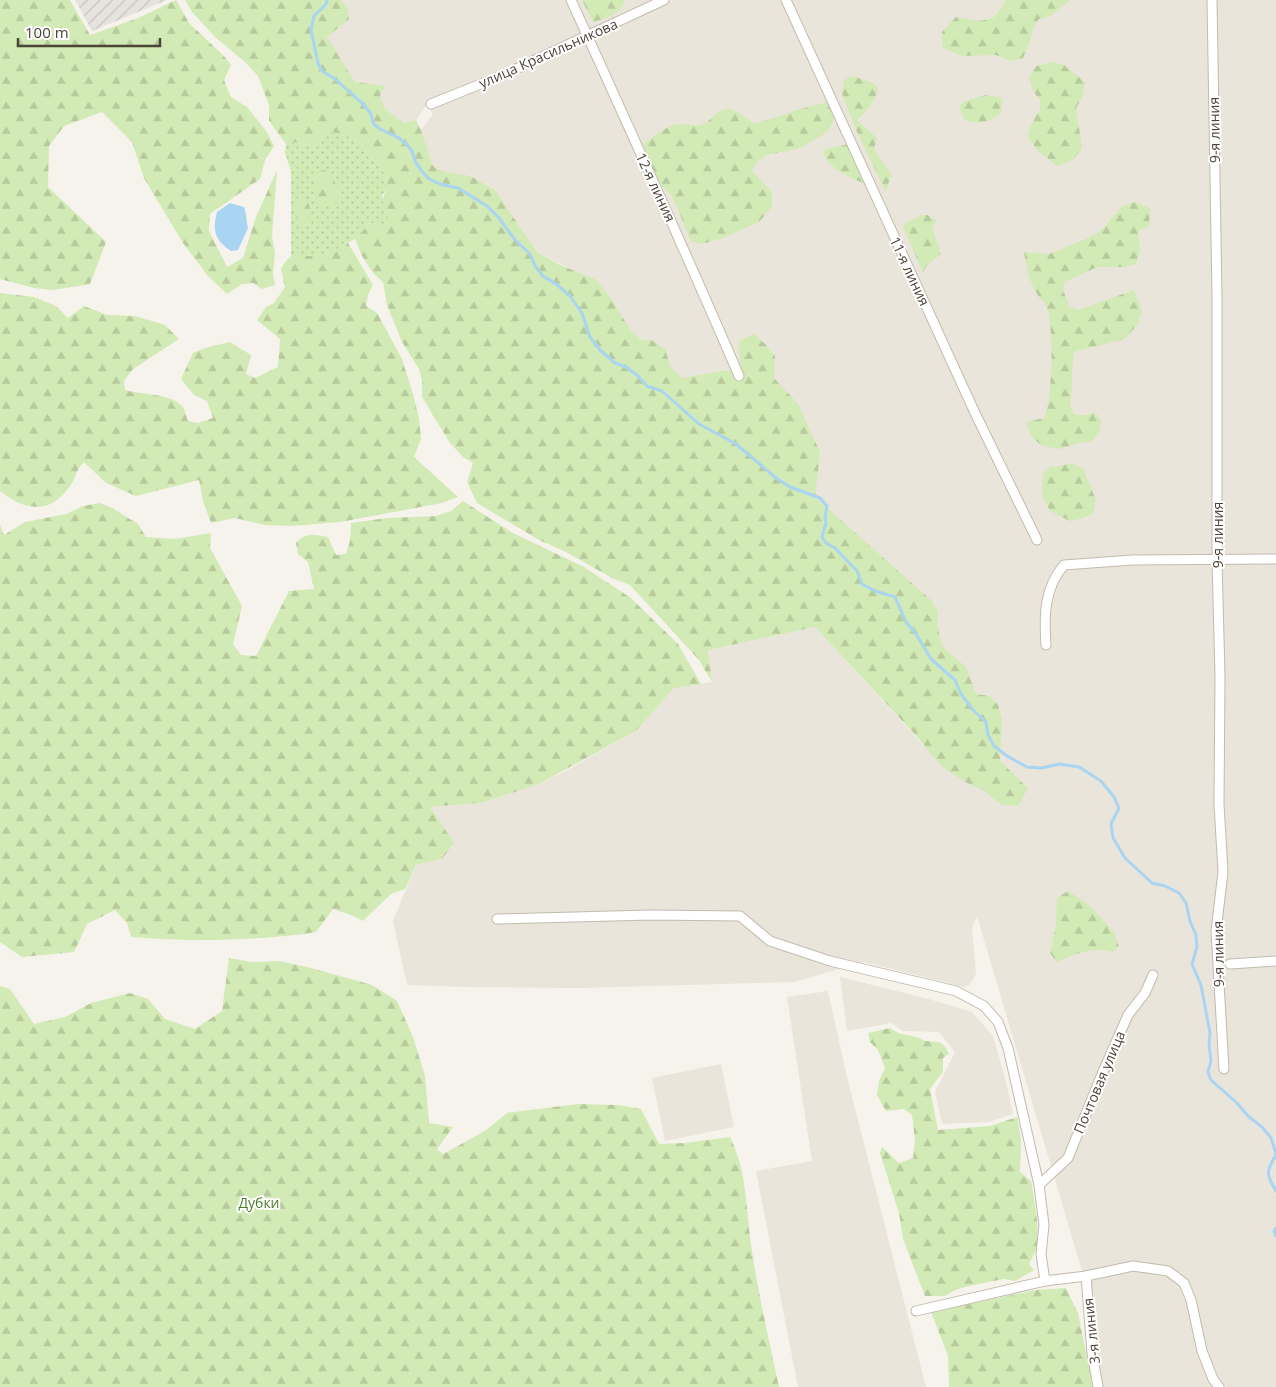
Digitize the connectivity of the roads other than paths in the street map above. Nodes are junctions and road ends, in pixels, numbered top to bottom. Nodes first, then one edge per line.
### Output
1 (571, 0) edge
2 (664, 0) edge
3 (786, 0) edge
4 (1212, 0) edge
5 (587, 36) junction
6 (431, 104) dead end
7 (739, 376) dead end
8 (1037, 540) dead end
9 (1276, 559) edge
10 (1216, 560) junction
11 (1046, 645) dead end
12 (497, 920) dead end
13 (1276, 960) edge
14 (1230, 964) dead end
15 (1153, 974) dead end
16 (1224, 1069) dead end
17 (1039, 1185) junction
18 (1086, 1276) junction
19 (1045, 1281) junction
20 (916, 1311) dead end
21 (1098, 1387) edge
22 (1219, 1387) edge

1 - 5 street, 12-я линия
2 - 5 street, улица Красильникова
3 - 8 street, 11-я линия
4 - 10 street, 9-я линия
5 - 6 street, улица Красильникова
5 - 7 street, 12-я линия
9 - 10 street
10 - 11 street
10 - 16 street, 9-я линия
12 - 17 street
13 - 14 street
15 - 17 street, Почтовая улица
17 - 19 street
18 - 19 street
18 - 21 street, 3-я линия
18 - 22 street
19 - 20 street

